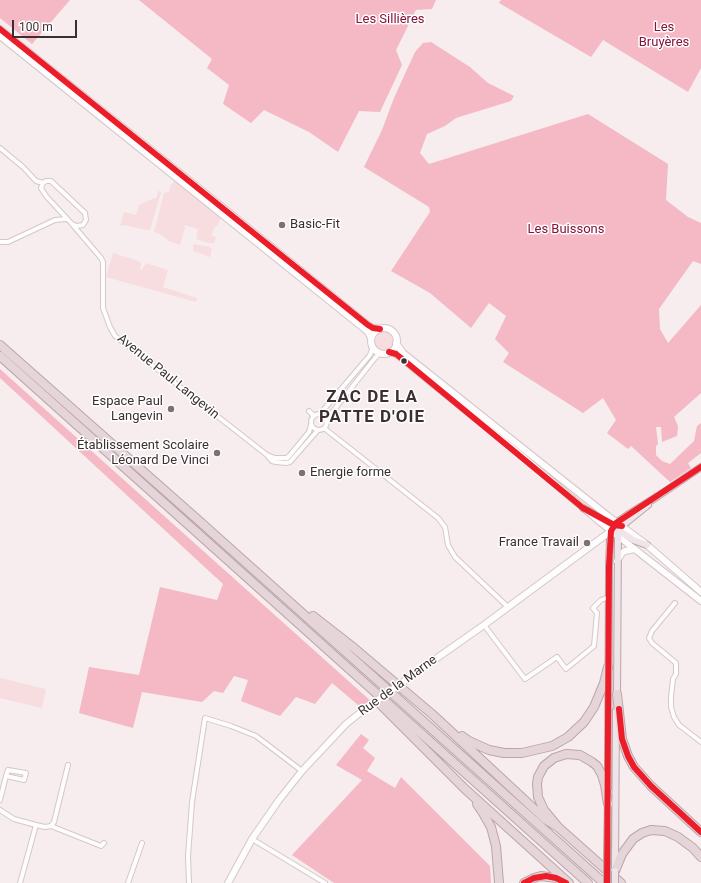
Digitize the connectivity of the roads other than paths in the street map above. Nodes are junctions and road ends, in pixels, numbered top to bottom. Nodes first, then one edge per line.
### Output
1 (0, 29) edge
2 (0, 36) edge
3 (0, 148) edge
4 (43, 184) junction
5 (66, 218) junction
6 (72, 224) junction
7 (83, 225) junction
8 (85, 239) junction
9 (0, 242) edge
10 (380, 329) junction
11 (371, 338) junction
12 (396, 343) junction
13 (0, 345) edge
14 (373, 347) junction
15 (389, 352) junction
16 (380, 353) junction
17 (0, 356) edge
18 (308, 411) dead end
19 (320, 414) junction
20 (314, 416) junction
21 (326, 421) junction
22 (311, 425) junction
23 (324, 428) junction
24 (318, 430) junction
25 (266, 455) junction
26 (701, 466) edge
27 (617, 528) junction
28 (635, 549) junction
29 (617, 562) junction
30 (701, 592) edge
31 (609, 597) junction
32 (701, 601) edge
33 (290, 602) junction
34 (675, 603) dead end
35 (508, 607) junction
36 (484, 625) junction
37 (608, 670) junction
38 (617, 672) junction
39 (355, 675) junction
40 (617, 694) junction
41 (432, 714) junction
42 (701, 742) edge
43 (68, 765) dead end
44 (302, 771) junction
45 (6, 776) dead end
46 (465, 789) junction
47 (0, 800) edge
48 (608, 804) junction
49 (0, 810) edge
50 (36, 825) junction
51 (51, 826) junction
52 (558, 827) junction
53 (701, 832) edge
54 (252, 839) junction
55 (104, 842) dead end
56 (142, 843) dead end
57 (701, 857) edge
58 (615, 871) junction
59 (20, 883) edge
60 (128, 883) edge
61 (189, 883) edge
62 (228, 883) edge
63 (325, 883) edge
64 (499, 883) edge
65 (524, 883) edge
66 (567, 883) edge
67 (588, 883) edge
68 (604, 883) edge
69 (607, 883) edge
70 (615, 883) edge
71 (621, 883) edge

1 - 10 main road
2 - 11 main road
3 - 4 street, Avenue Paul Langevin
4 - 5 street, Avenue Paul Langevin
4 - 7 street, Avenue Paul Langevin
5 - 6 street, Avenue Paul Langevin
5 - 9 street
6 - 7 street
6 - 8 street, Avenue Paul Langevin
7 - 8 street, Avenue Paul Langevin
8 - 25 street, Avenue Paul Langevin
10 - 11 main road
10 - 12 main road
11 - 14 main road
12 - 15 main road
12 - 27 main road
13 - 33 highway
14 - 16 main road
14 - 19 street
15 - 16 main road
15 - 27 main road
16 - 21 street
17 - 39 highway
18 - 20 street
19 - 20 street
19 - 21 street
20 - 22 street
21 - 23 street
22 - 24 street
22 - 25 street
23 - 24 street
23 - 35 street
24 - 25 street, Avenue Paul Langevin
26 - 27 main road
27 - 28 main road
27 - 29 main road
27 - 30 main road
27 - 31 main road
27 - 35 main road, Rue de la Marne
28 - 29 main road
28 - 32 main road
29 - 38 main road
31 - 36 street
31 - 37 main road
33 - 41 highway
33 - 68 highway
34 - 42 street
35 - 36 main road, Rue de la Marne
36 - 44 main road, Rue de la Marne, bridge
37 - 38 main road
37 - 41 highway
37 - 48 main road
38 - 40 main road
39 - 46 highway
39 - 67 highway
40 - 53 highway
40 - 58 main road
41 - 52 highway
43 - 51 street
44 - 54 main road, Rue de la Marne
44 - 61 street
45 - 47 street
46 - 64 highway
46 - 66 highway
48 - 52 highway
48 - 69 main road, bridge
49 - 50 street
50 - 51 street
50 - 59 street
51 - 55 street
52 - 71 highway
54 - 62 main road, Rue de la Marne
54 - 63 street
56 - 60 street
57 - 58 highway
58 - 70 main road, bridge
65 - 66 highway

